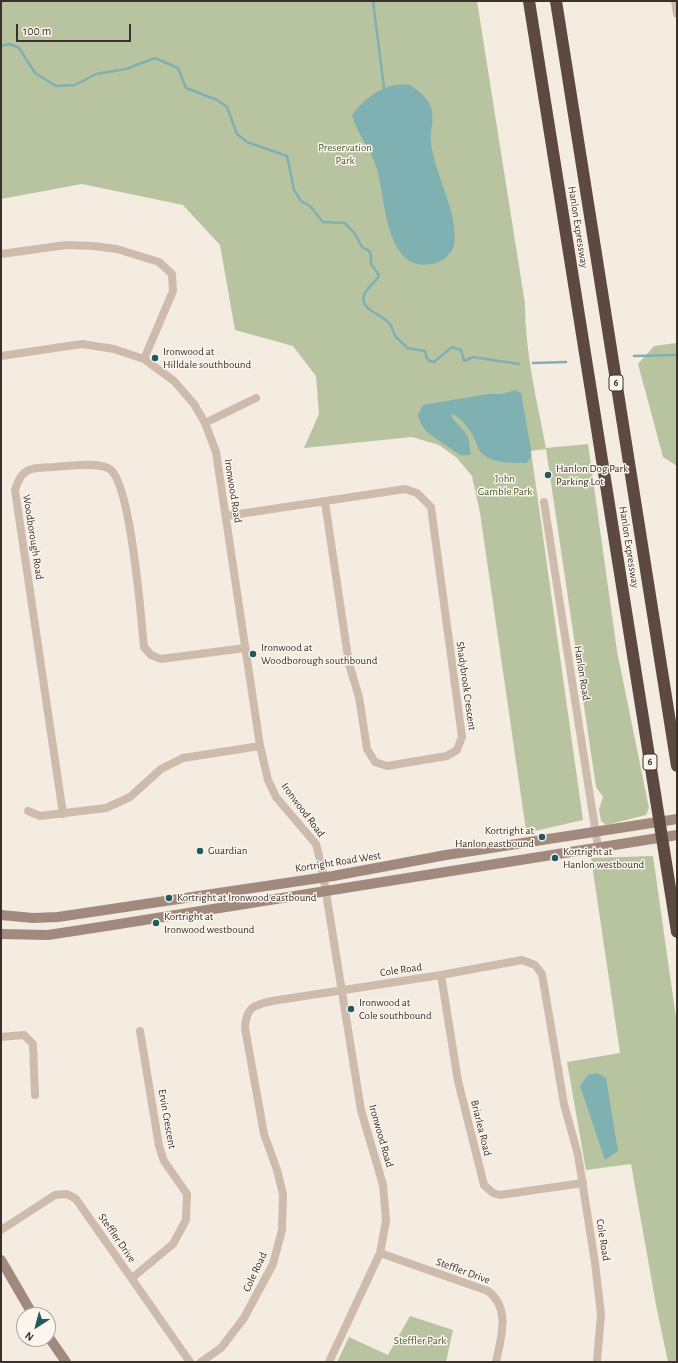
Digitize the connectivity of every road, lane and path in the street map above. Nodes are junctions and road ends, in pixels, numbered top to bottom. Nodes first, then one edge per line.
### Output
1 (530, 1) edge
2 (556, 1) edge
3 (675, 1) edge
4 (677, 14) edge
5 (1, 254) edge
6 (1, 356) edge
7 (144, 359) junction
8 (256, 398) dead end
9 (205, 423) junction
10 (325, 502) junction
11 (544, 502) dead end
12 (226, 516) junction
13 (245, 648) junction
14 (260, 746) junction
15 (677, 766) edge
16 (28, 811) dead end
17 (63, 814) junction
18 (677, 819) edge
19 (659, 822) junction
20 (596, 831) junction
21 (677, 835) edge
22 (662, 838) junction
23 (598, 847) junction
24 (324, 877) junction
25 (326, 892) junction
26 (1, 915) edge
27 (677, 932) edge
28 (1, 934) edge
29 (441, 975) junction
30 (342, 989) junction
31 (140, 1031) dead end
32 (1, 1037) edge
33 (35, 1095) dead end
34 (583, 1182) junction
35 (1, 1230) edge
36 (380, 1253) junction
37 (1, 1260) edge
38 (132, 1278) junction
39 (28, 1307) edge
40 (56, 1347) edge
41 (66, 1362) edge
42 (190, 1362) edge
43 (201, 1362) edge
44 (329, 1362) edge
45 (496, 1362) edge
46 (597, 1362) edge

1 - 19 highway, Hanlon Expressway / 6
2 - 15 highway, Hanlon Expressway / 6
3 - 4 street
5 - 7 street
6 - 7 street, Ironwood Road
7 - 9 street, Ironwood Road
8 - 9 street
9 - 12 street, Ironwood Road
10 - 10 street, Shadybrook Crescent
10 - 12 street, Shadybrook Crescent
11 - 20 street, Hanlon Road
12 - 13 street, Ironwood Road
13 - 14 street, Ironwood Road
13 - 17 street, Woodborough Road
14 - 17 street
14 - 24 street, Ironwood Road
16 - 17 street
18 - 19 street, Kortright Road West
19 - 20 street, Kortright Road West
19 - 22 highway, Hanlon Expressway / 6
20 - 23 street, Hanlon Road
20 - 24 street, Kortright Road West
21 - 22 street
22 - 23 street
22 - 27 highway, Hanlon Expressway / 6
23 - 25 street
24 - 25 street, Ironwood Road
24 - 26 street, Kortright Road West
25 - 28 street
25 - 30 street, Ironwood Road
29 - 30 street, Cole Road
29 - 34 street, Briarlea Road
29 - 34 street, Cole Road
30 - 36 street, Ironwood Road
30 - 43 street, Cole Road
31 - 38 street, Ervin Crescent
32 - 33 street
34 - 46 street, Cole Road
35 - 38 street, Steffler Drive
36 - 44 street, Ironwood Road
36 - 45 street, Steffler Drive
37 - 39 street
38 - 42 street, Steffler Drive
40 - 41 street

